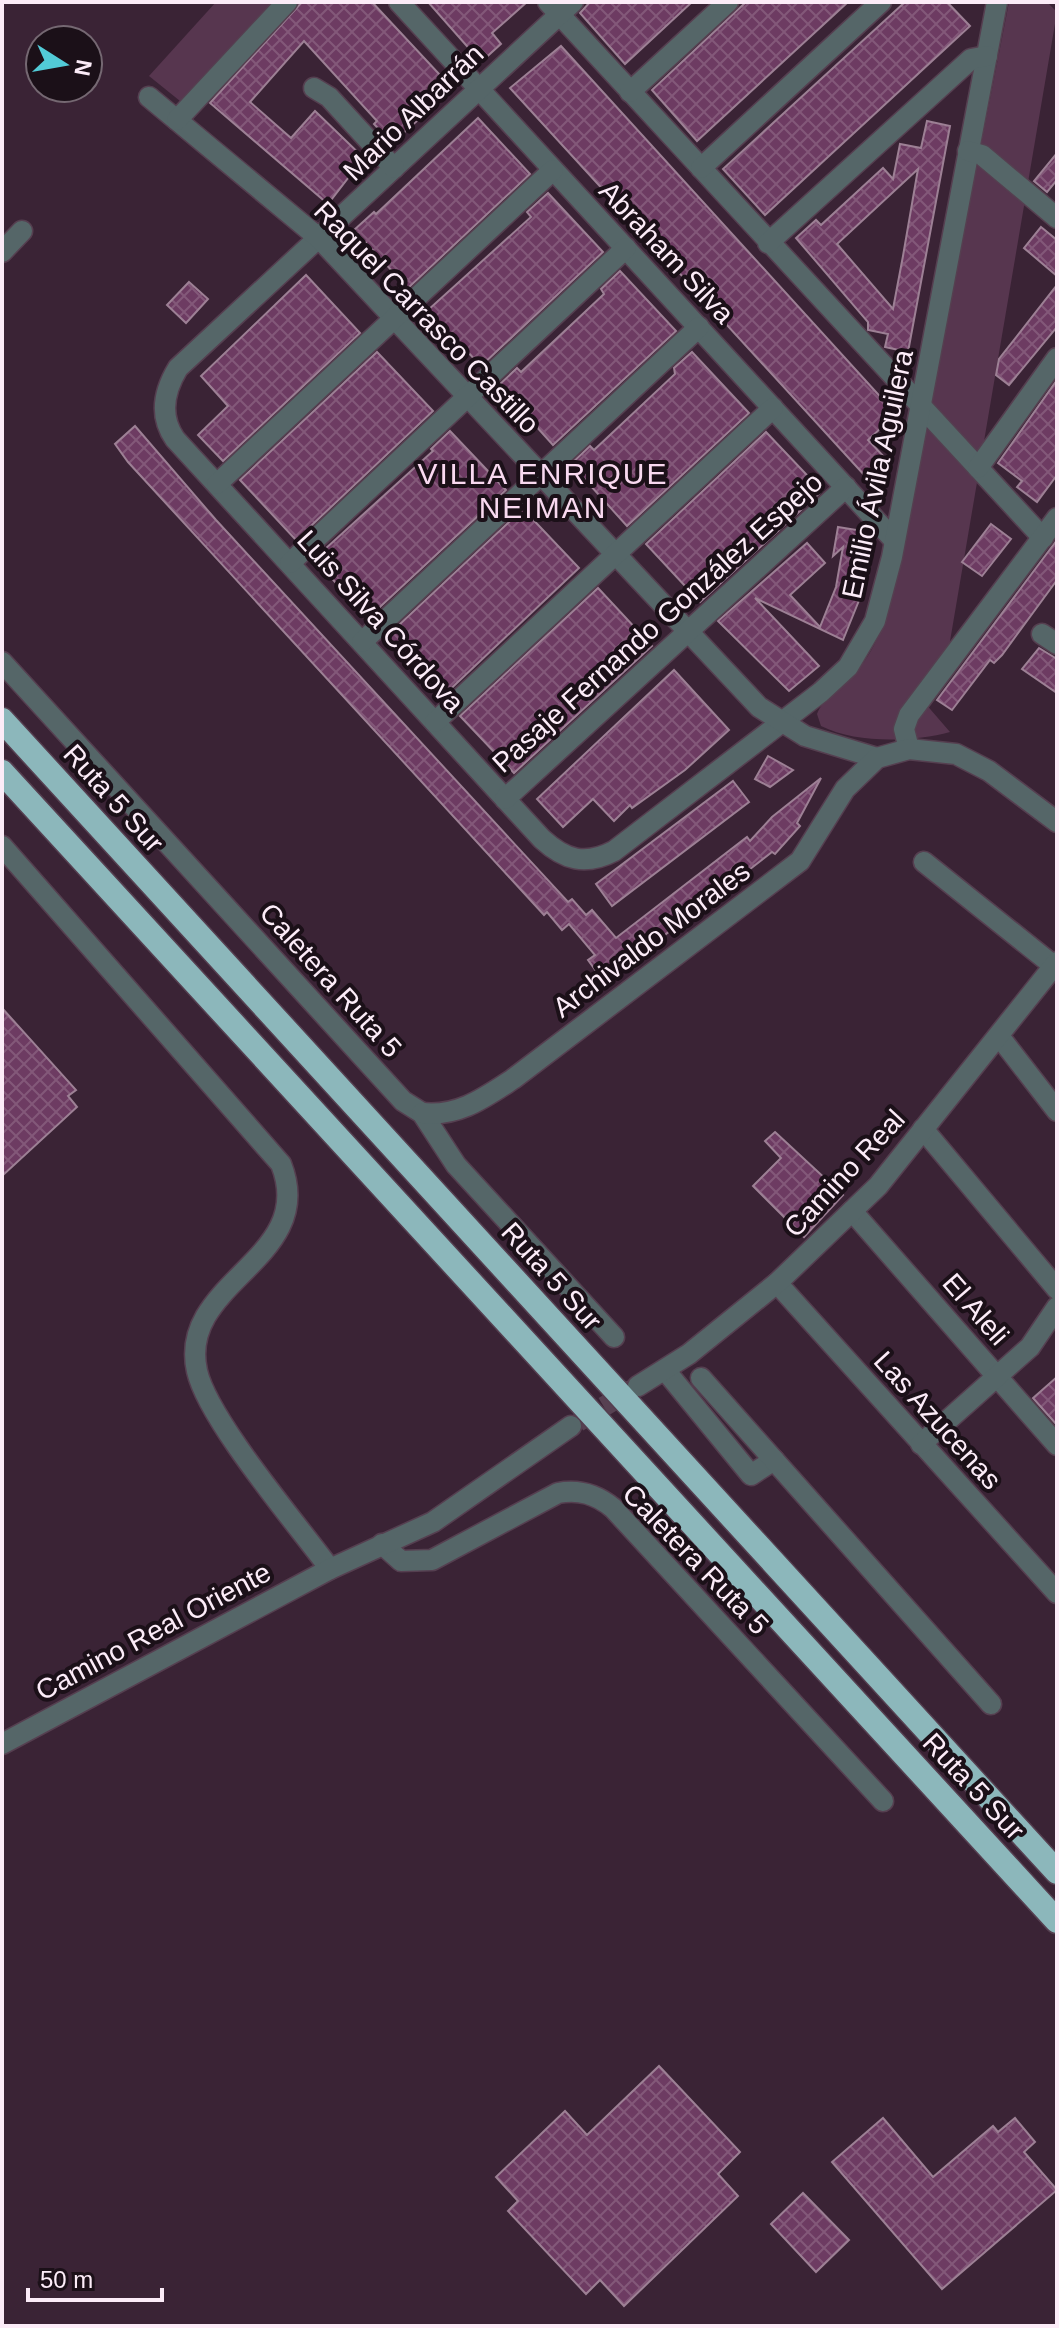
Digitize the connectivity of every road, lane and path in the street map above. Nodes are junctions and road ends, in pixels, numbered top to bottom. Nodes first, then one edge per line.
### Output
1 (287, 2) edge
2 (399, 2) edge
3 (728, 2) edge
4 (881, 2) edge
5 (997, 2) edge
6 (560, 6) edge
7 (987, 56) junction
8 (314, 88) dead end
9 (478, 88) junction
10 (630, 92) junction
11 (149, 97) dead end
12 (177, 120) junction
13 (968, 151) junction
14 (394, 168) junction
15 (701, 168) junction
16 (553, 170) junction
17 (1057, 218) edge
18 (22, 231) dead end
19 (320, 239) junction
20 (768, 243) junction
21 (626, 248) junction
22 (2, 252) edge
23 (394, 319) junction
24 (699, 327) junction
25 (1057, 358) edge
26 (467, 397) junction
27 (165, 402) joint
28 (773, 408) junction
29 (921, 408) junction
30 (978, 468) junction
31 (540, 476) junction
32 (217, 484) junction
33 (846, 487) junction
34 (1057, 518) edge
35 (1043, 538) junction
36 (894, 540) junction
37 (614, 556) junction
38 (290, 563) junction
39 (687, 633) junction
40 (362, 642) junction
41 (2, 662) edge
42 (2, 720) edge
43 (435, 722) junction
44 (781, 723) junction
45 (909, 749) junction
46 (877, 758) junction
47 (2, 772) edge
48 (505, 799) junction
49 (1057, 822) edge
50 (2, 846) edge
51 (578, 861) joint
52 (924, 862) dead end
53 (1055, 964) edge
54 (999, 1036) junction
55 (1057, 1111) edge
56 (422, 1113) junction
57 (923, 1129) junction
58 (852, 1211) junction
59 (777, 1283) junction
60 (1057, 1289) edge
61 (1057, 1307) edge
62 (614, 1337) dead end
63 (665, 1370) junction
64 (701, 1378) dead end
65 (998, 1378) junction
66 (638, 1386) tunnel mouth
67 (571, 1426) tunnel mouth
68 (921, 1444) junction
69 (1057, 1445) edge
70 (774, 1460) junction
71 (382, 1544) junction
72 (330, 1569) junction
73 (1057, 1593) edge
74 (991, 1704) dead end
75 (2, 1744) edge
76 (883, 1801) dead end
77 (1057, 1872) edge
78 (1057, 1921) edge

1 - 12 street
2 - 9 street, Abraham Silva
3 - 10 street
4 - 15 street
5 - 7 street, Emilio Ávila Aguilera
6 - 9 street, Mario Albarrán
6 - 10 street
7 - 13 street, Emilio Ávila Aguilera
7 - 20 street
8 - 14 street
9 - 14 street, Mario Albarrán
9 - 16 street, Abraham Silva
10 - 15 street
11 - 12 street, Raquel Carrasco Castillo
12 - 19 street, Raquel Carrasco Castillo
13 - 17 street
13 - 29 street, Emilio Ávila Aguilera
14 - 19 street, Mario Albarrán
15 - 20 street
16 - 21 street, Abraham Silva
16 - 23 street
18 - 22 street
19 - 23 street, Raquel Carrasco Castillo
19 - 27 street, Mario Albarrán
20 - 29 street
21 - 24 street, Abraham Silva
21 - 26 street
23 - 26 street, Raquel Carrasco Castillo
23 - 32 street
24 - 28 street, Abraham Silva
24 - 31 street
25 - 30 street
26 - 31 street, Raquel Carrasco Castillo
26 - 38 street
27 - 32 street, Luis Silva Córdova
28 - 33 street, Abraham Silva
28 - 37 street
29 - 30 street
29 - 36 street, Emilio Ávila Aguilera
30 - 35 street
31 - 37 street, Raquel Carrasco Castillo
31 - 40 street
32 - 38 street, Luis Silva Córdova
33 - 36 street, Abraham Silva
33 - 39 street, Pasaje Fernando González Espejo
34 - 35 street
35 - 45 street
36 - 44 street, Emilio Ávila Aguilera
37 - 39 street, Raquel Carrasco Castillo
37 - 43 street
38 - 40 street, Luis Silva Córdova
39 - 44 street, Raquel Carrasco Castillo
39 - 48 street, Pasaje Fernando González Espejo
40 - 43 street, Luis Silva Córdova
41 - 56 street, Caletera Ruta 5
42 - 77 highway, Ruta 5 Sur
43 - 48 street, Luis Silva Córdova
44 - 46 street, Raquel Carrasco Castillo
44 - 51 street, Emilio Ávila Aguilera
45 - 46 street
45 - 49 street
46 - 56 street, Archivaldo Morales
47 - 78 highway, Ruta 5 Sur
48 - 51 street, Luis Silva Córdova
50 - 72 street
52 - 53 street
53 - 54 street, Camino Real
54 - 55 street
54 - 57 street, Camino Real
56 - 62 street, Caletera Ruta 5
57 - 58 street, Camino Real
57 - 60 street
58 - 59 street, Camino Real
58 - 65 street, El Aleli
59 - 63 street, Camino Real
59 - 68 street, Las Azucenas
61 - 65 street
63 - 66 street, Camino Real
63 - 70 street
64 - 70 street
65 - 68 street
65 - 69 street, El Aleli
67 - 71 street
68 - 73 street, Las Azucenas
70 - 74 street
71 - 72 street
71 - 76 street, Caletera Ruta 5
72 - 75 street, Camino Real Oriente

